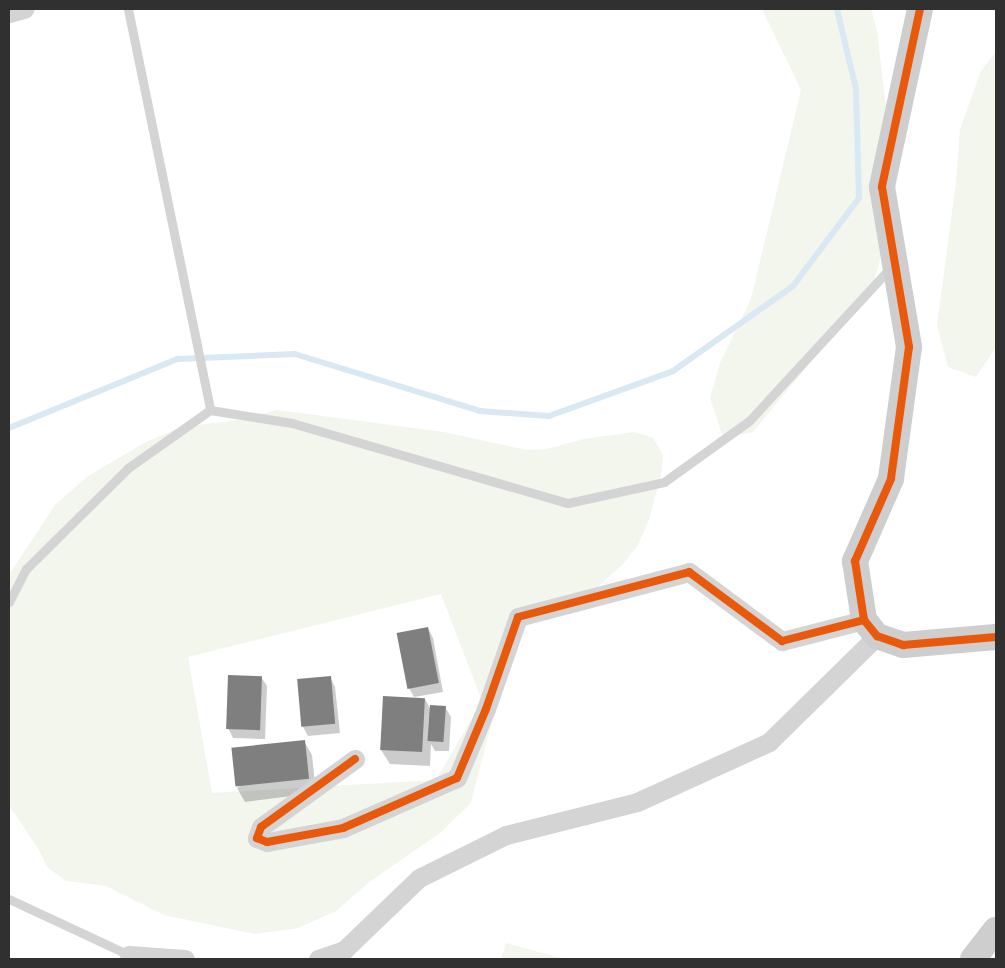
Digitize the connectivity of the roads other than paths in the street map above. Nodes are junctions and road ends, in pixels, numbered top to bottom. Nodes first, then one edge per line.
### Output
1 (24, 9) edge
2 (128, 9) edge
3 (920, 9) edge
4 (9, 13) edge
5 (895, 263) junction
6 (210, 410) junction
7 (9, 602) edge
8 (870, 628) junction
9 (996, 637) edge
10 (355, 759) dead end
11 (9, 899) edge
12 (996, 930) edge
13 (129, 955) joint
14 (185, 959) edge
15 (318, 959) edge
16 (973, 959) edge

1 - 4 street
2 - 6 lane
3 - 5 street
5 - 6 lane
5 - 8 street
6 - 7 lane
8 - 9 street
8 - 10 street
8 - 15 street
11 - 13 lane
12 - 16 street
13 - 14 street

